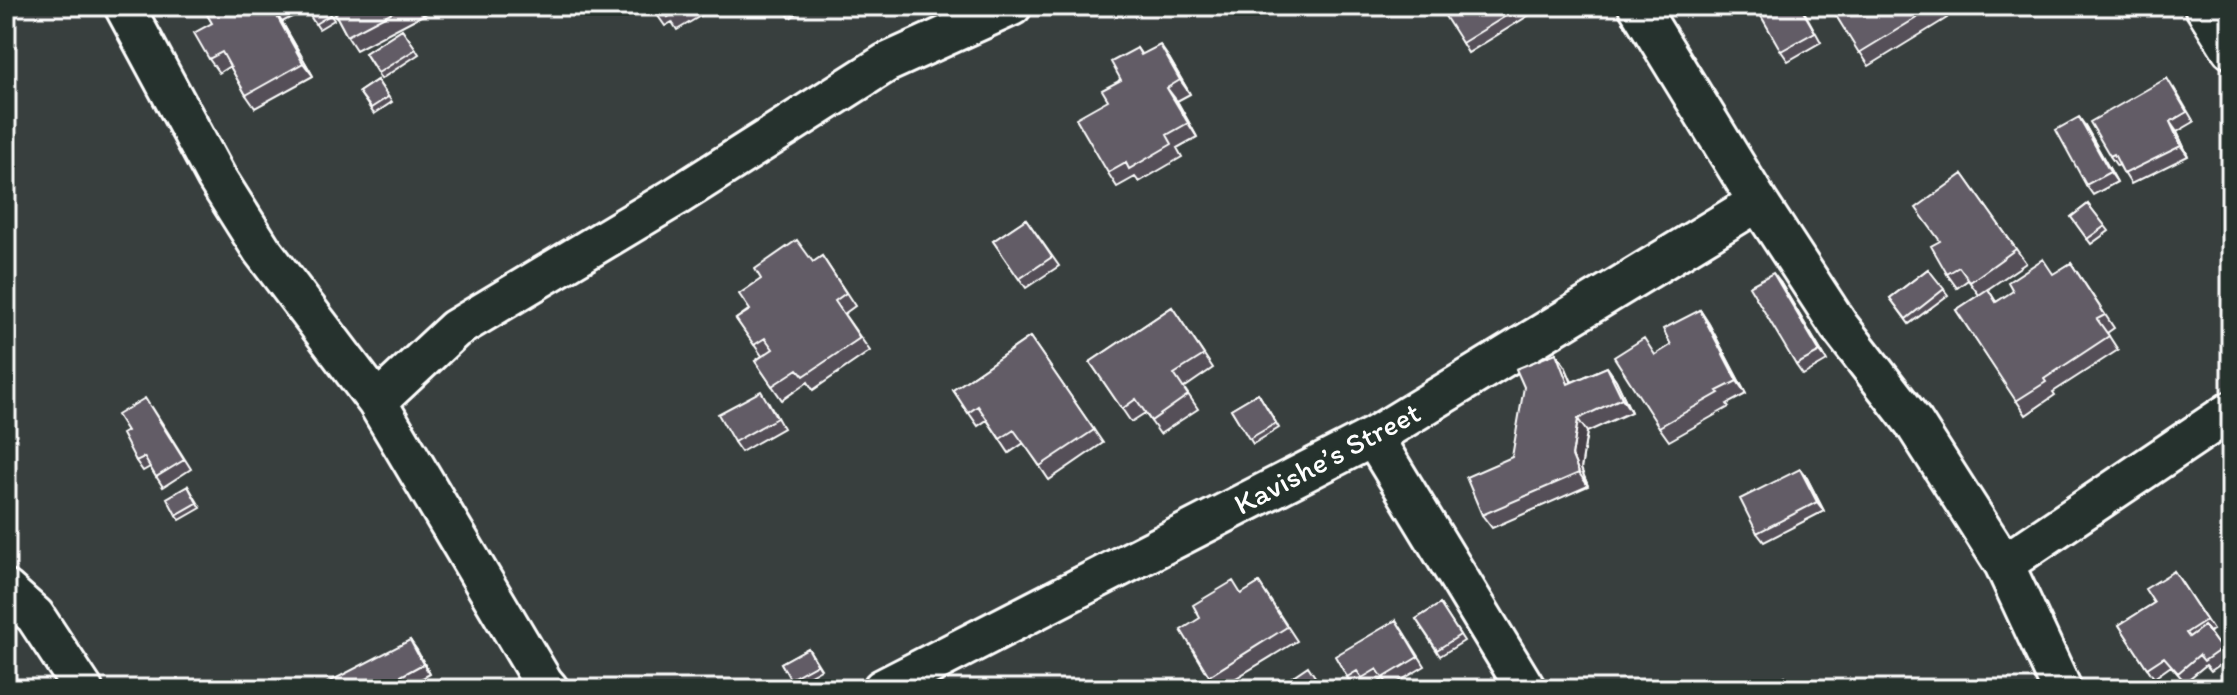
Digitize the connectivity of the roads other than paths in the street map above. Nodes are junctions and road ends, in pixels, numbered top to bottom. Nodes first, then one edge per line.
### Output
1 (124, 6) edge
2 (1012, 6) edge
3 (1638, 6) edge
4 (2204, 6) edge
5 (2231, 49) edge
6 (1758, 202) junction
7 (377, 402) junction
8 (2231, 411) edge
9 (1373, 437) junction
10 (2004, 564) junction
11 (6, 590) edge
12 (83, 689) edge
13 (549, 689) edge
14 (882, 689) edge
15 (1526, 689) edge
16 (2062, 689) edge

1 - 7 street
2 - 7 street
3 - 6 street
4 - 5 street
6 - 9 street, Kavishe’s Street
6 - 10 street
7 - 13 street
8 - 10 street
9 - 14 street, Kavishe’s Street
9 - 15 street
10 - 16 street
11 - 12 street

